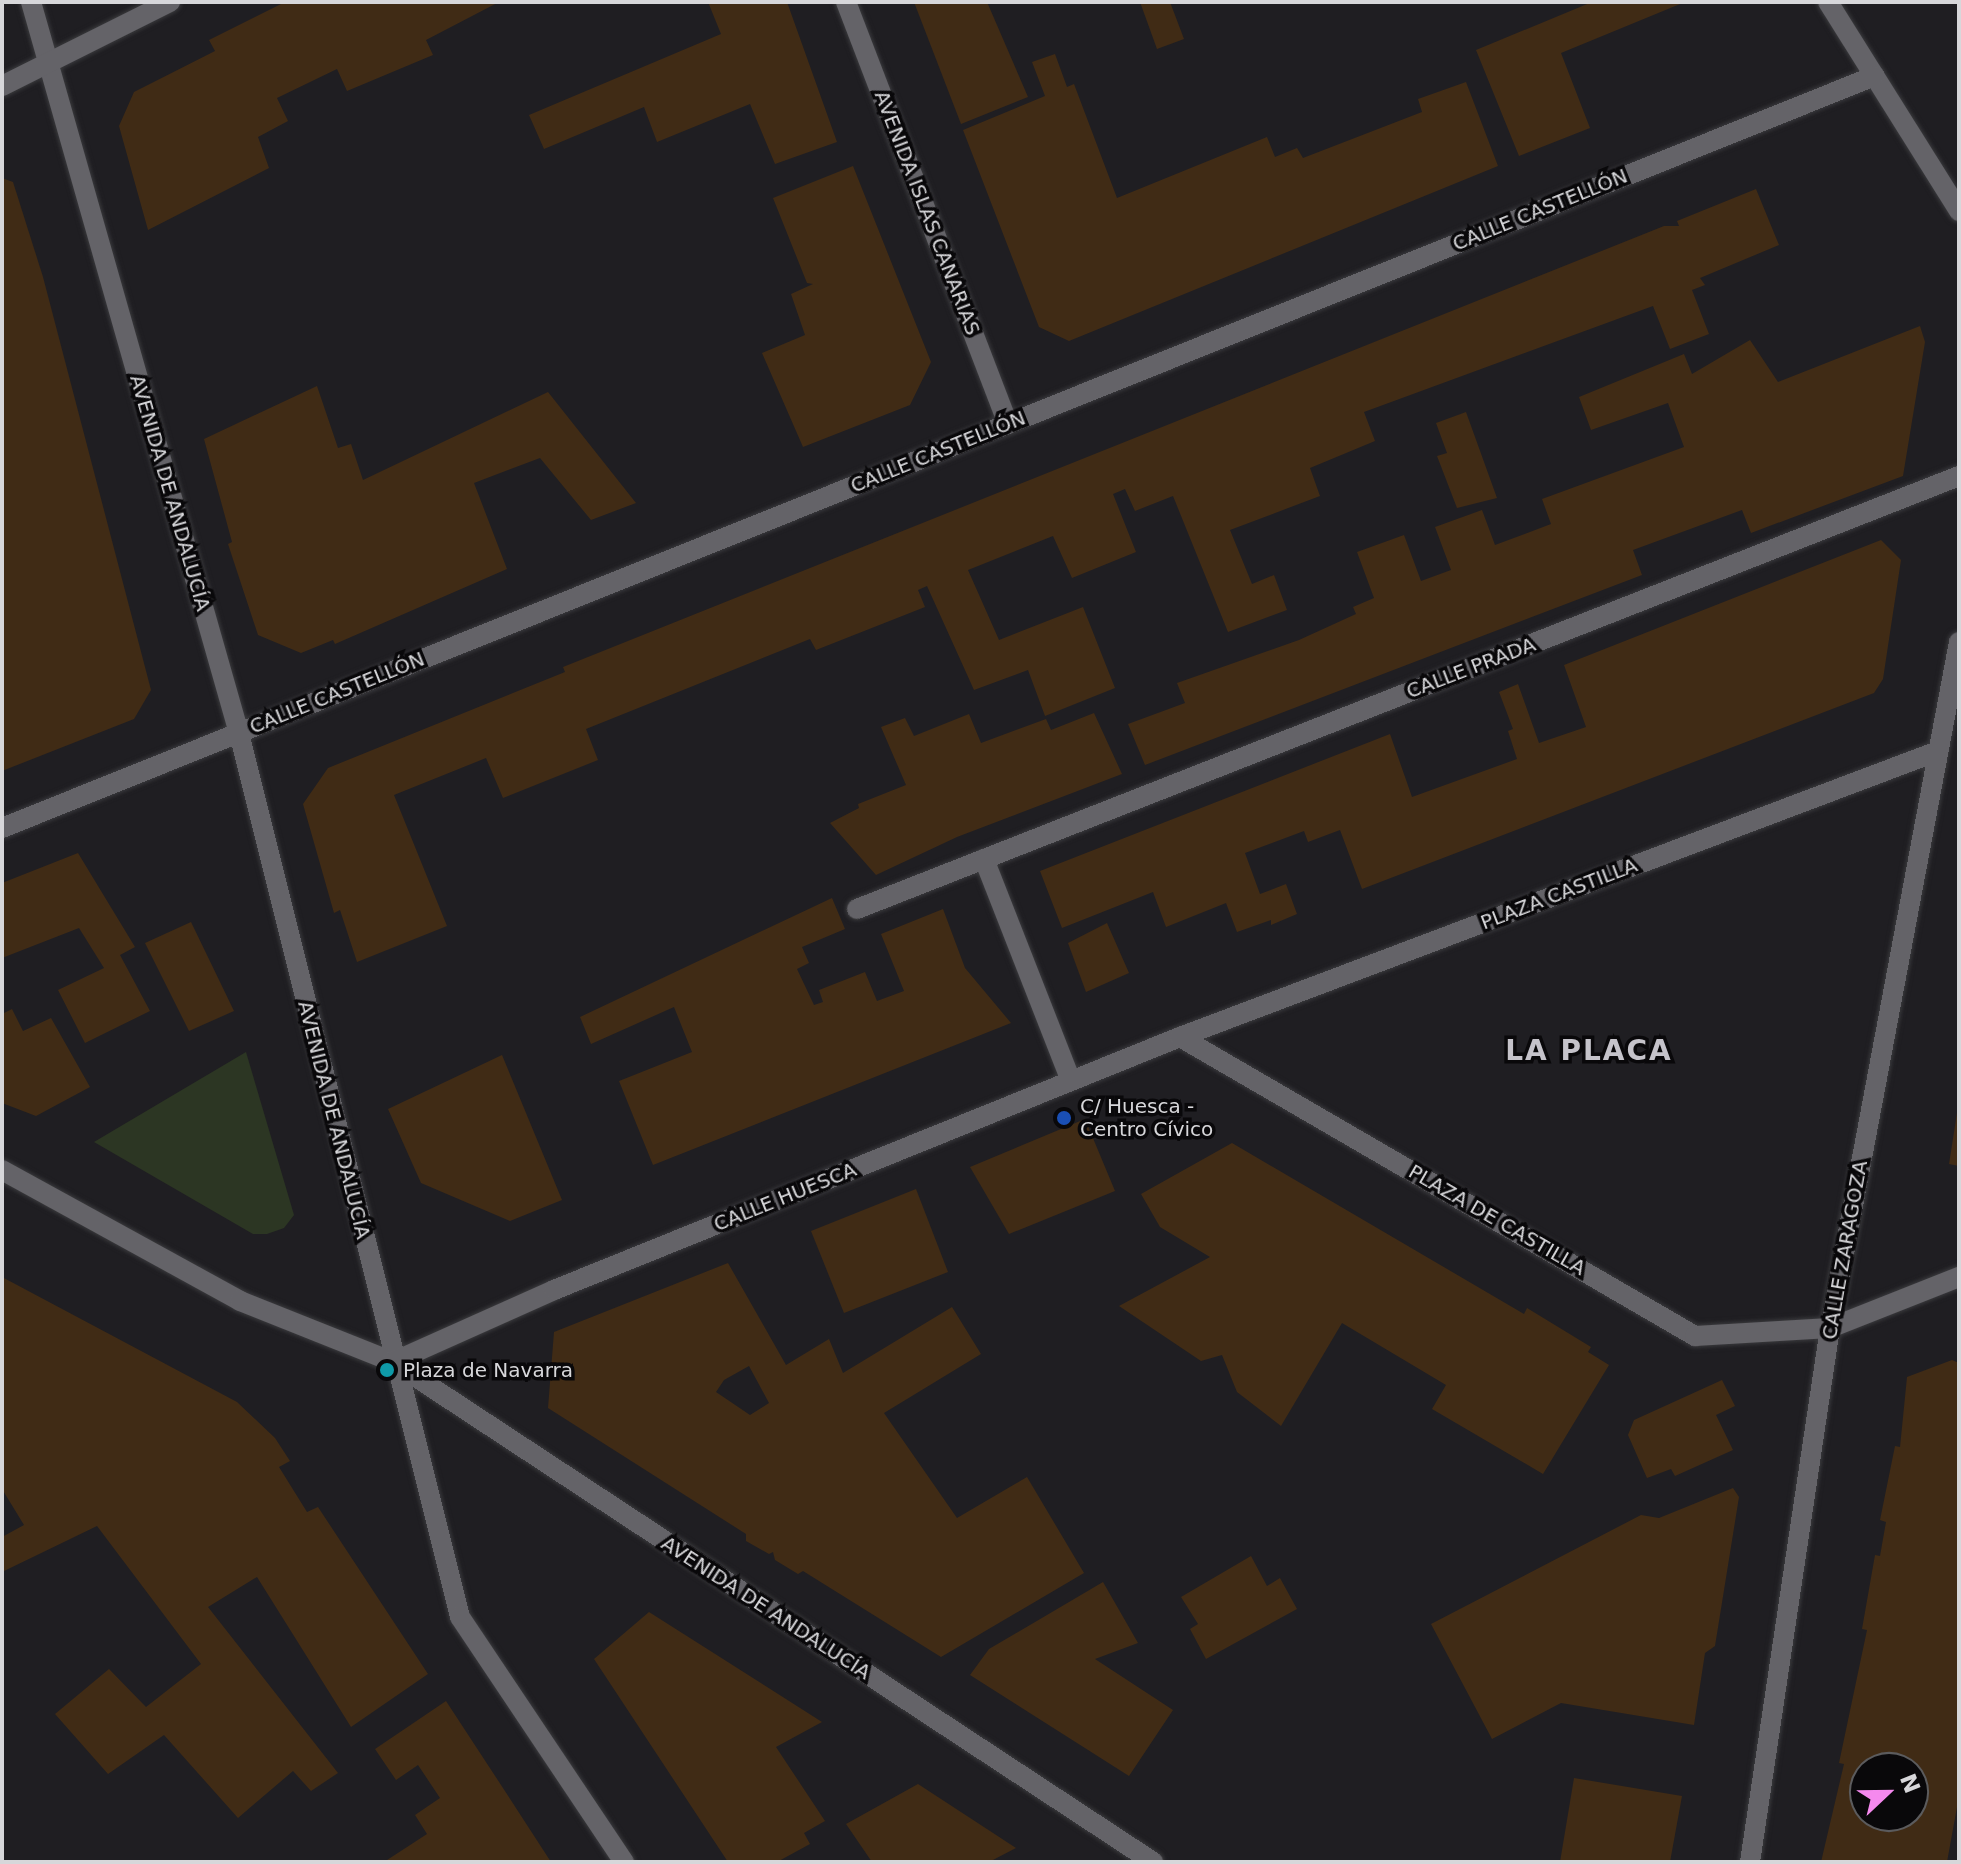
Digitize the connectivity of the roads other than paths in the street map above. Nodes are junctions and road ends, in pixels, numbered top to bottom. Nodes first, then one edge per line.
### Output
1 (31, 2) edge
2 (170, 2) edge
3 (846, 2) edge
4 (1828, 2) edge
5 (48, 63) junction
6 (1875, 76) junction
7 (2, 86) edge
8 (1959, 211) edge
9 (1008, 424) junction
10 (1959, 476) edge
11 (1959, 642) edge
12 (239, 733) junction
13 (1938, 751) junction
14 (2, 828) edge
15 (984, 859) junction
16 (857, 909) dead end
17 (1180, 1037) junction
18 (1071, 1081) junction
19 (2, 1170) edge
20 (1959, 1277) edge
21 (1830, 1328) junction
22 (393, 1362) junction
23 (624, 1862) edge
24 (1153, 1862) edge
25 (1750, 1862) edge

1 - 5 street, AVENIDA DE ANDALUCÍA
2 - 5 street
3 - 9 street, AVENIDA ISLAS CANARIAS
4 - 6 street
5 - 7 street
5 - 12 street, AVENIDA DE ANDALUCÍA
6 - 8 street
6 - 9 street, CALLE CASTELLÓN
9 - 12 street, CALLE CASTELLÓN
10 - 15 street, CALLE PRADA
11 - 13 street, CALLE ZARAGOZA
12 - 14 street, CALLE CASTELLÓN
12 - 22 street, AVENIDA DE ANDALUCÍA
13 - 17 street, PLAZA CASTILLA
13 - 21 street, CALLE ZARAGOZA
15 - 16 street, CALLE PRADA
15 - 18 street
17 - 18 street, CALLE HUESCA
17 - 21 street, PLAZA DE CASTILLA
18 - 22 street, CALLE HUESCA
19 - 22 street
20 - 21 street, PLAZA DE CASTILLA
21 - 25 street, CALLE ZARAGOZA
22 - 23 street
22 - 24 street, AVENIDA DE ANDALUCÍA

